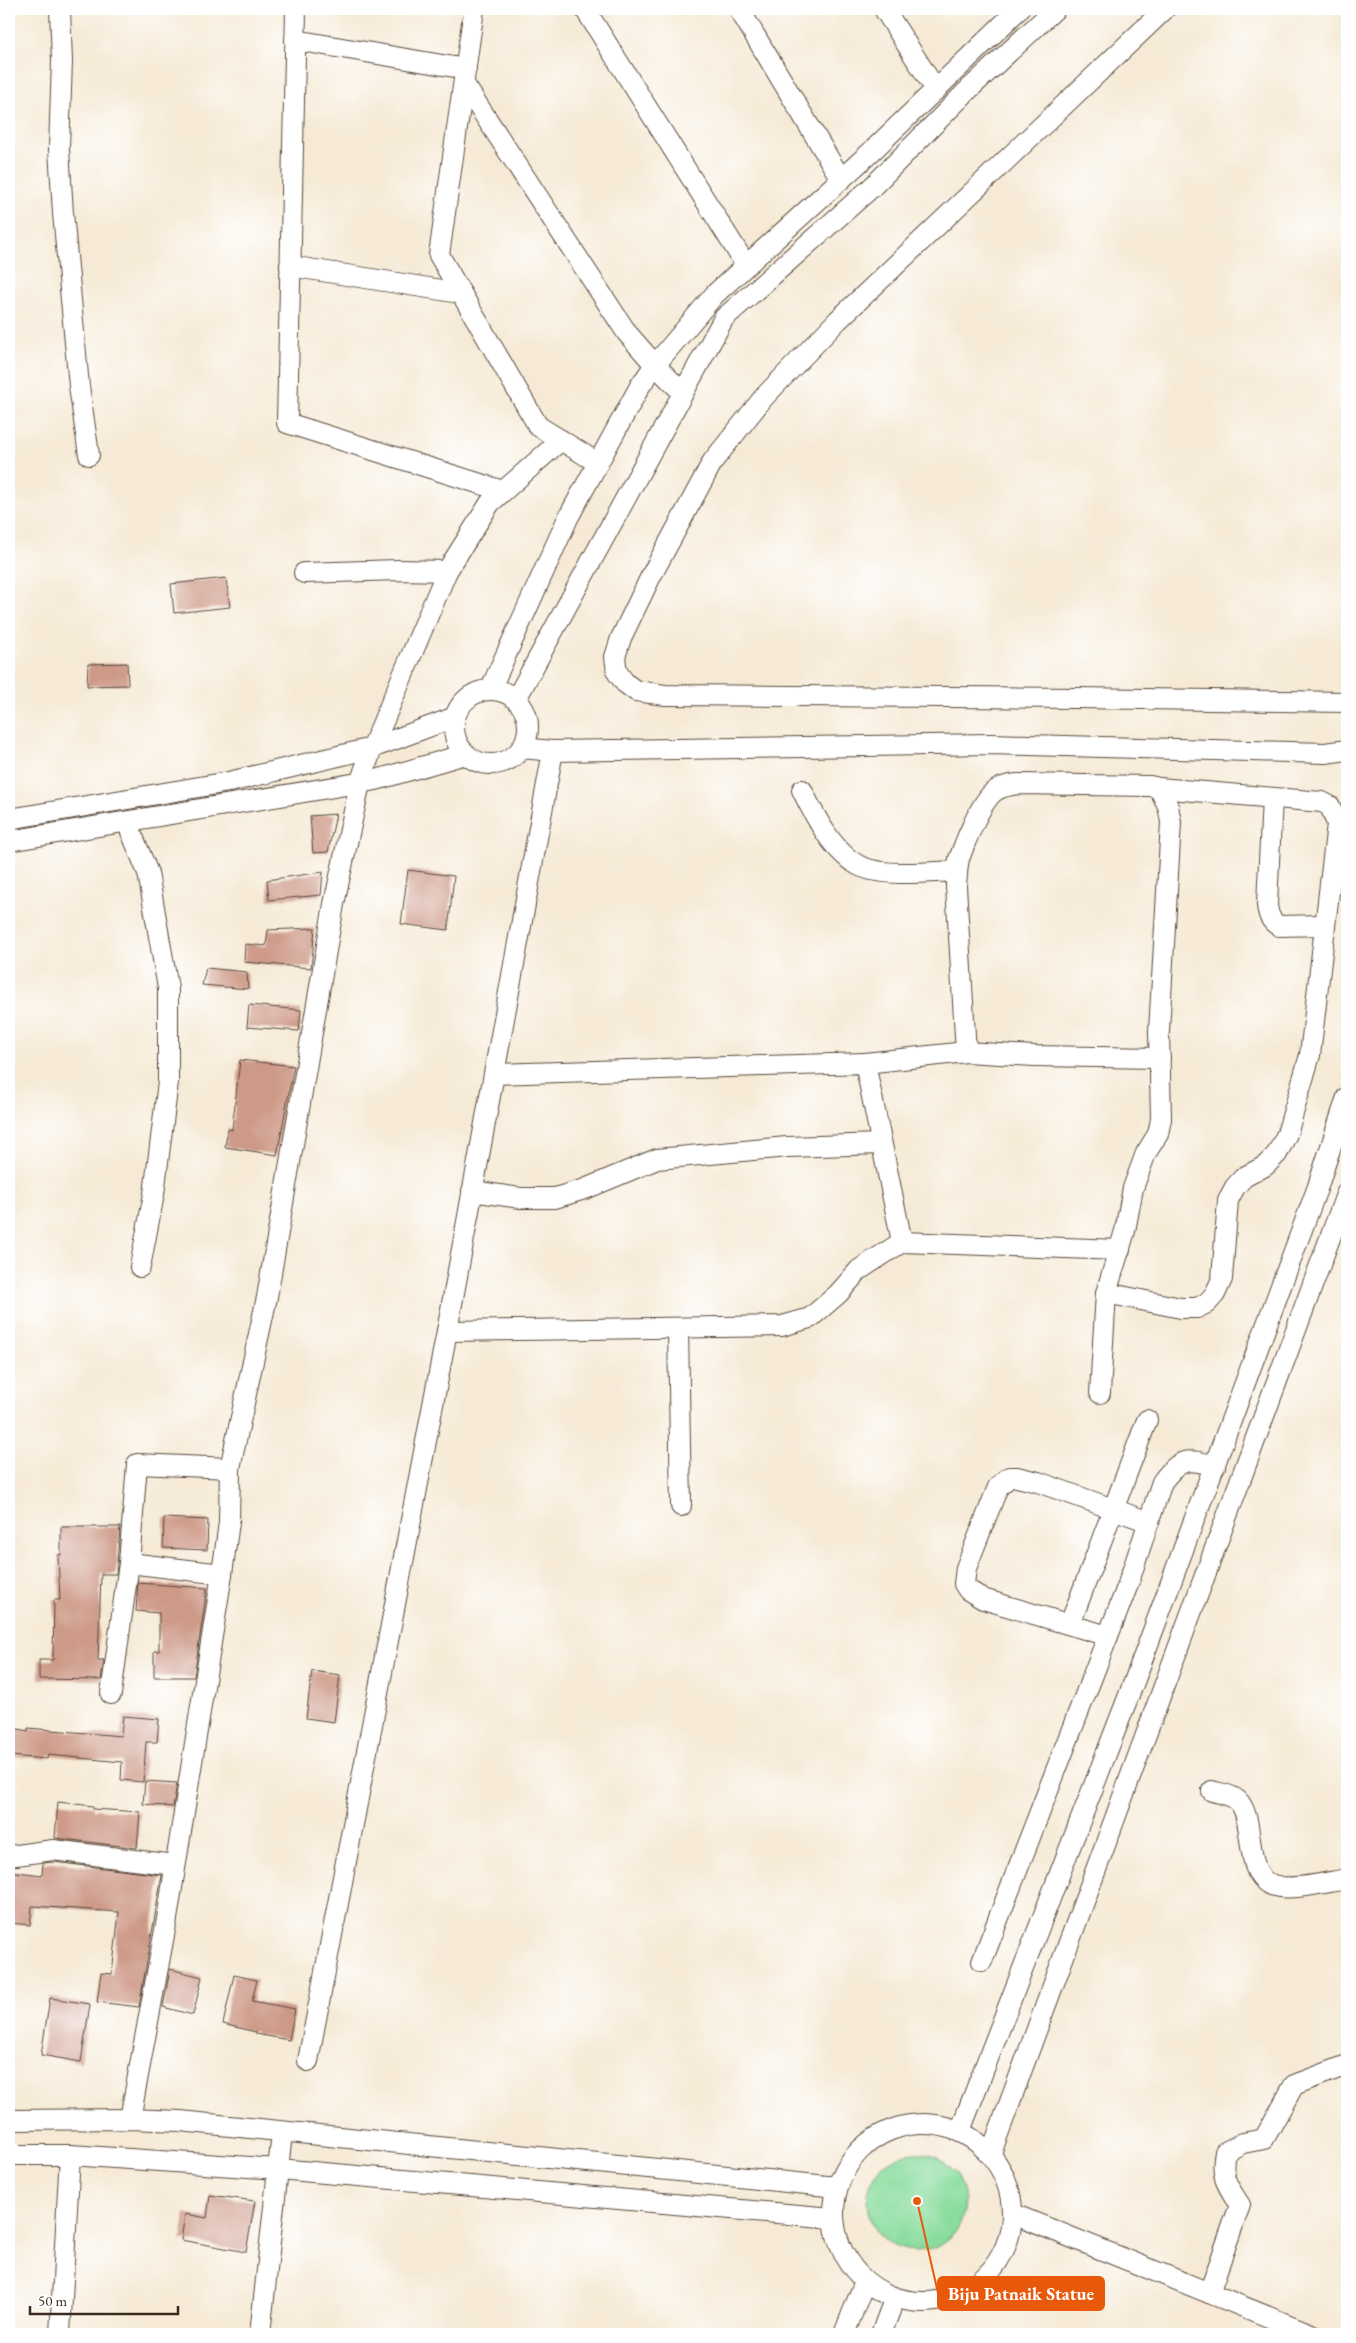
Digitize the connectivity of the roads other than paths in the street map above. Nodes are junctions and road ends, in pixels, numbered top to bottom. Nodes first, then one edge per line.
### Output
1 (60, 9) edge
2 (296, 9) edge
3 (474, 9) edge
4 (585, 9) edge
5 (739, 9) edge
6 (884, 9) edge
7 (1019, 9) edge
8 (1055, 9) edge
9 (1165, 9) edge
10 (295, 40) junction
11 (955, 70) junction
12 (465, 76) junction
13 (971, 87) junction
14 (936, 90) junction
15 (841, 179) junction
16 (746, 265) junction
17 (290, 266) junction
18 (460, 292) junction
19 (655, 365) junction
20 (683, 393) junction
21 (561, 440) junction
22 (89, 455) dead end
23 (598, 463) junction
24 (503, 491) junction
25 (446, 571) junction
26 (304, 573) dead end
27 (490, 690) junction
28 (516, 699) junction
29 (1347, 702) edge
30 (455, 717) junction
31 (372, 748) junction
32 (522, 748) junction
33 (1347, 750) edge
34 (553, 751) junction
35 (1325, 752) junction
36 (466, 754) junction
37 (1347, 759) edge
38 (360, 783) junction
39 (1159, 788) junction
40 (802, 790) dead end
41 (1272, 798) junction
42 (9, 819) edge
43 (126, 822) junction
44 (9, 841) edge
45 (958, 871) junction
46 (1324, 926) junction
47 (966, 1052) junction
48 (1160, 1058) junction
49 (865, 1063) junction
50 (494, 1074) junction
51 (1347, 1097) edge
52 (881, 1144) junction
53 (472, 1191) junction
54 (1347, 1192) edge
55 (902, 1242) junction
56 (1120, 1250) junction
57 (140, 1267) dead end
58 (1106, 1293) junction
59 (678, 1328) junction
60 (446, 1331) junction
61 (1100, 1393) dead end
62 (1147, 1420) dead end
63 (1214, 1466) junction
64 (230, 1468) junction
65 (681, 1506) dead end
66 (1114, 1511) junction
67 (1149, 1522) junction
68 (129, 1564) junction
69 (222, 1574) junction
70 (1070, 1624) junction
71 (1108, 1636) junction
72 (111, 1694) dead end
73 (1212, 1791) dead end
74 (9, 1856) edge
75 (175, 1865) junction
76 (1347, 1879) edge
77 (982, 1961) dead end
78 (308, 2061) dead end
79 (1347, 2065) edge
80 (130, 2118) junction
81 (9, 2120) edge
82 (960, 2132) junction
83 (282, 2133) junction
84 (991, 2153) junction
85 (70, 2155) junction
86 (9, 2156) edge
87 (279, 2169) junction
88 (837, 2187) junction
89 (1013, 2214) junction
90 (833, 2218) junction
91 (865, 2281) junction
92 (1209, 2293) junction
93 (894, 2300) junction
94 (60, 2334) edge
95 (260, 2334) edge
96 (844, 2334) edge
97 (881, 2334) edge
98 (1311, 2334) edge

1 - 22 street
2 - 10 street
3 - 12 street
4 - 16 street
5 - 15 street
6 - 14 street
7 - 11 street
8 - 13 street
9 - 29 street
10 - 12 street
10 - 17 street
11 - 13 street
11 - 14 street
12 - 18 street
12 - 19 street
13 - 20 street
14 - 15 street
15 - 16 street
16 - 19 street
17 - 18 street
17 - 24 street
18 - 21 street
19 - 20 street
19 - 23 street
20 - 28 street
21 - 23 street
21 - 24 street
23 - 27 street
24 - 25 street
25 - 26 street
25 - 31 street
27 - 28 street
27 - 30 street
28 - 32 street
30 - 31 street
30 - 36 street
31 - 38 street
31 - 42 street
32 - 34 street
32 - 36 street
33 - 35 street
34 - 35 street
34 - 50 street
35 - 37 street
36 - 38 street
38 - 43 street
38 - 64 street
39 - 41 street
39 - 45 street
39 - 48 street
40 - 45 street
41 - 46 street
41 - 46 street
43 - 44 street
43 - 57 street
45 - 47 street
46 - 58 street
47 - 48 street
47 - 49 street
48 - 56 street
49 - 50 street
49 - 52 street
50 - 53 street
51 - 63 street
52 - 53 street
52 - 55 street
53 - 60 street
54 - 84 street
55 - 56 street
55 - 59 street
56 - 58 street
58 - 61 street
59 - 60 street
59 - 65 street
60 - 78 street
62 - 66 street
63 - 67 street
63 - 82 street
64 - 68 street
64 - 69 street
66 - 67 street
66 - 70 street
66 - 70 street
67 - 71 street
68 - 69 street
68 - 72 street
69 - 75 street
70 - 71 street
71 - 77 street
73 - 76 street
74 - 75 street
75 - 80 street
79 - 92 street
80 - 81 street
80 - 83 street
82 - 84 street
82 - 88 street
83 - 87 street
83 - 88 street
84 - 89 street
85 - 86 street
85 - 87 street
85 - 94 street
87 - 90 street
87 - 95 street
88 - 90 street
89 - 92 street
89 - 93 street
90 - 91 street
91 - 93 street
91 - 96 street
92 - 98 street
93 - 97 street

